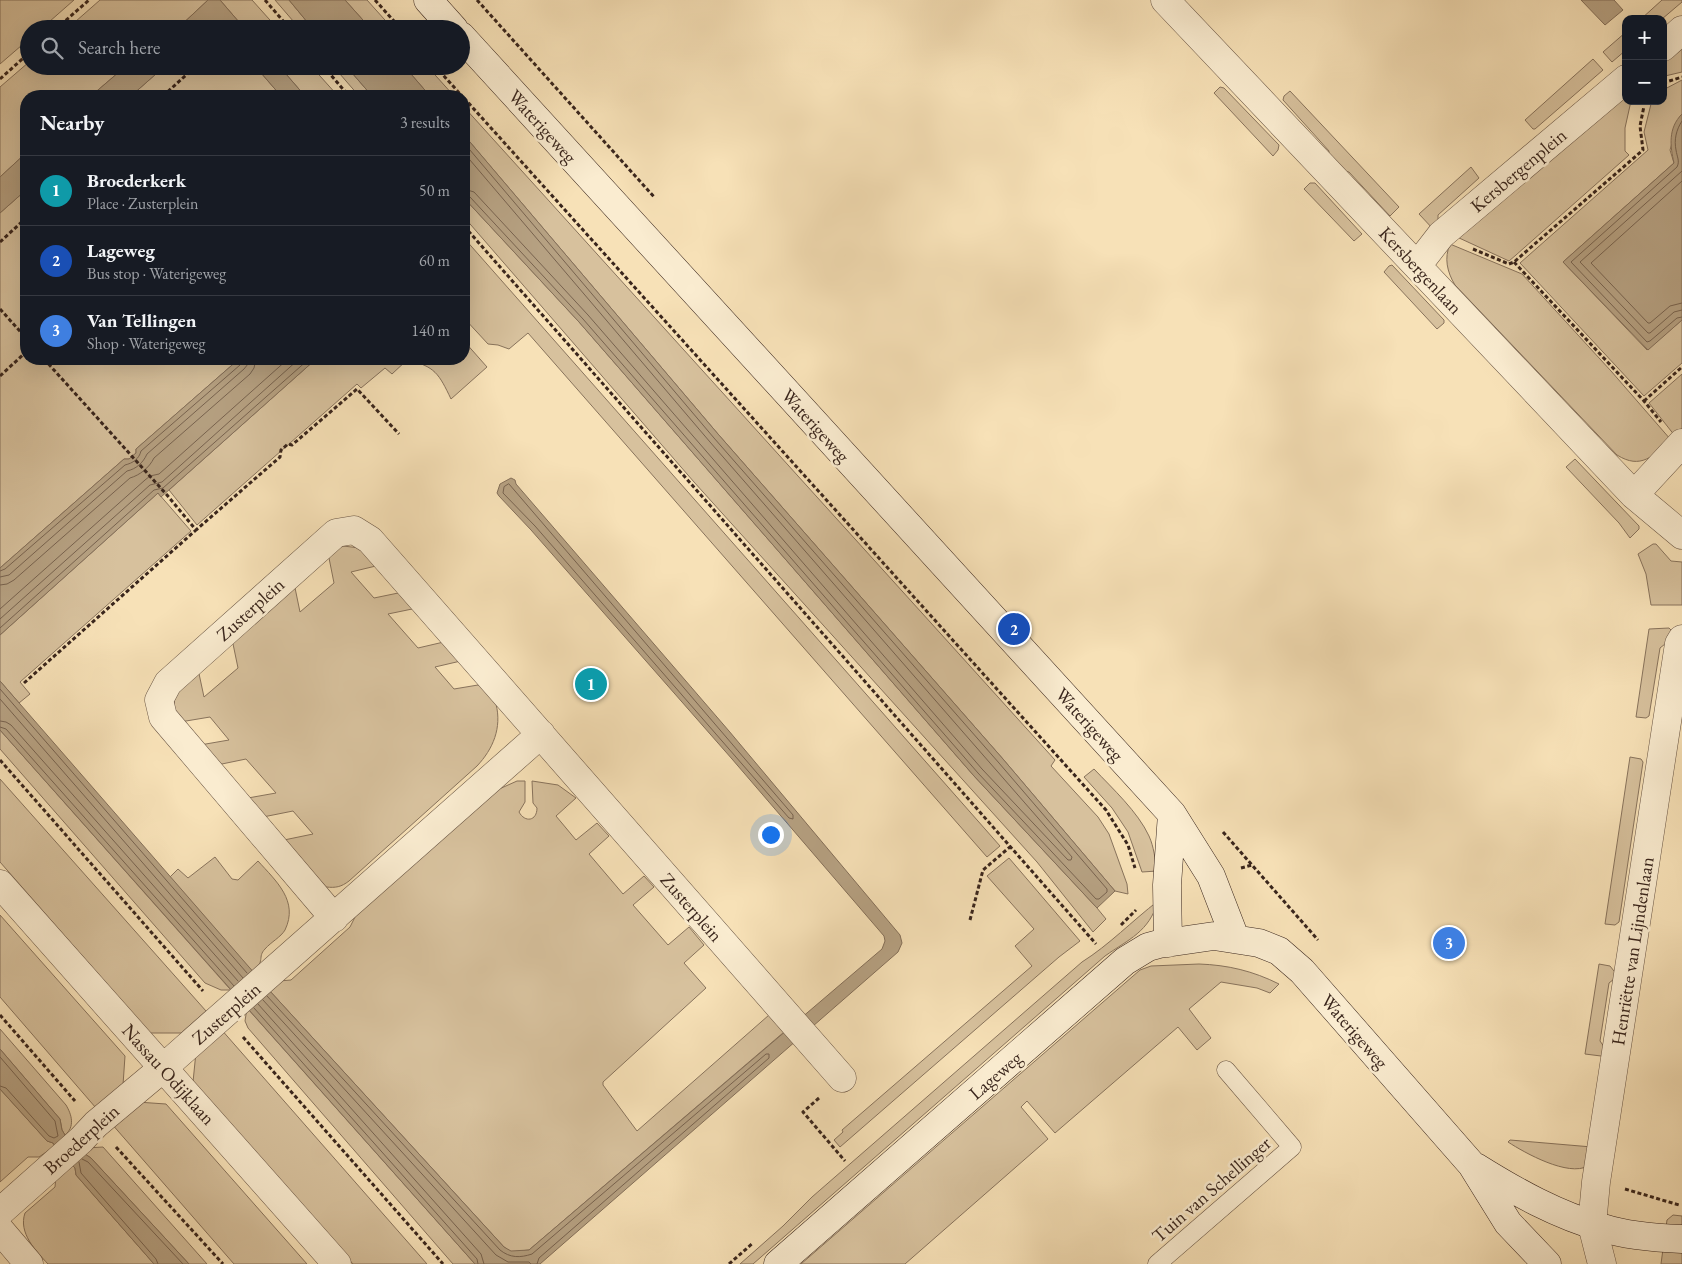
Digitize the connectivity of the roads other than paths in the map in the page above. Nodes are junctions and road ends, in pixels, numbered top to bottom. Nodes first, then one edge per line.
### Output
1 (428, 0) edge
2 (1165, 0) edge
3 (446, 20) edge
4 (1682, 30) edge
5 (1667, 43) edge
6 (470, 46) edge
7 (1622, 82) edge
8 (1417, 266) junction
9 (1681, 444) edge
10 (1634, 495) junction
11 (1682, 535) edge
12 (1682, 639) edge
13 (542, 734) junction
14 (1172, 814) junction
15 (0, 884) edge
16 (334, 918) junction
17 (1235, 938) junction
18 (1168, 942) junction
19 (164, 1068) junction
20 (1226, 1070) dead end
21 (842, 1078) road end
22 (1472, 1165) junction
23 (0, 1212) edge
24 (1592, 1225) junction
25 (0, 1230) edge
26 (1682, 1239) edge
27 (30, 1264) edge
28 (338, 1264) edge
29 (778, 1264) edge
30 (1157, 1264) edge
31 (1547, 1264) edge
32 (1602, 1264) edge

1 - 3 street
2 - 8 street, Kersbergenlaan
4 - 5 street
6 - 14 street, Waterigeweg
7 - 8 street, Kersbergenplein
8 - 10 street, Kersbergenlaan
9 - 10 street
10 - 11 street, Kersbergenlaan
12 - 24 street, Henriëtte van Lijndenlaan
13 - 16 street, Zusterplein
13 - 16 street, Zusterplein
13 - 21 street, Zusterplein
14 - 17 street, Waterigeweg
14 - 18 street
15 - 19 street, Nassau Odijklaan
16 - 19 street, Zusterplein
17 - 18 street, Lageweg
17 - 22 street, Waterigeweg
18 - 29 street, Lageweg
19 - 23 street, Broederplein
19 - 28 street, Nassau Odijklaan
20 - 30 lane, Tuin van Schellinger
22 - 24 street, Waterigeweg
22 - 31 street, Waterigeweg
24 - 26 street, Waterigeweg
24 - 32 street, Henriëtte van Lijndenlaan
25 - 27 street

